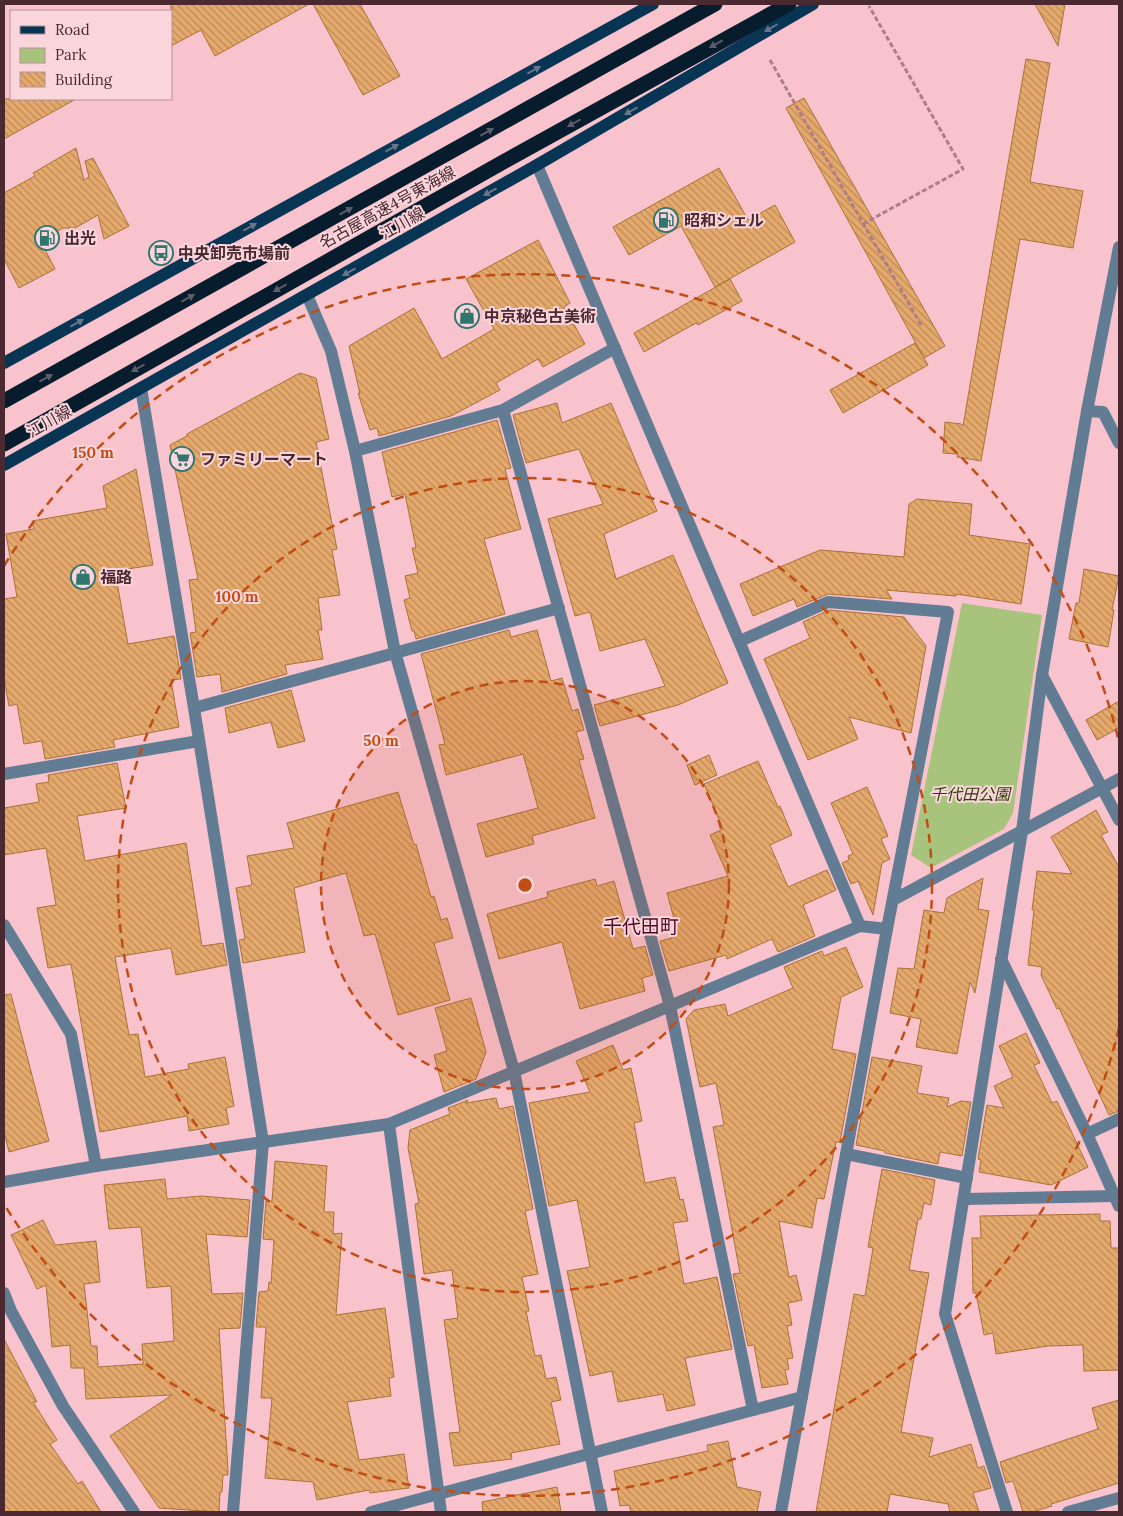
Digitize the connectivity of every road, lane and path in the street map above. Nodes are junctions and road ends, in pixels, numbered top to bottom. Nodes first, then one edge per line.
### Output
1 (653, 4) edge
2 (715, 4) edge
3 (789, 4) edge
4 (813, 4) edge
5 (869, 6) dead end
6 (770, 60) dead end
7 (537, 165) junction
8 (863, 224) junction
9 (1119, 247) edge
10 (307, 295) junction
11 (921, 326) dead end
12 (614, 348) junction
13 (4, 363) edge
14 (141, 388) junction
15 (4, 401) edge
16 (503, 410) junction
17 (1087, 411) junction
18 (1119, 443) edge
19 (4, 444) edge
20 (354, 451) junction
21 (4, 465) edge
22 (559, 608) junction
23 (740, 641) junction
24 (395, 652) junction
25 (1042, 675) junction
26 (194, 708) junction
27 (200, 741) junction
28 (4, 774) edge
29 (1119, 779) edge
30 (1102, 788) junction
31 (1119, 820) edge
32 (1022, 832) junction
33 (893, 900) junction
34 (4, 925) edge
35 (860, 926) junction
36 (887, 929) junction
37 (1001, 959) junction
38 (670, 1006) junction
39 (514, 1071) junction
40 (1119, 1119) edge
41 (388, 1124) junction
42 (1088, 1134) junction
43 (263, 1142) junction
44 (846, 1154) junction
45 (96, 1166) junction
46 (967, 1178) junction
47 (4, 1182) edge
48 (964, 1199) junction
49 (1117, 1201) edge
50 (4, 1293) edge
51 (802, 1398) junction
52 (753, 1410) junction
53 (590, 1454) junction
54 (439, 1494) junction
55 (1119, 1498) edge
56 (134, 1512) edge
57 (233, 1512) edge
58 (371, 1512) edge
59 (441, 1512) edge
60 (602, 1512) edge
61 (781, 1512) edge
62 (1007, 1512) edge
63 (1068, 1512) edge

13 -> 1 main road
15 -> 2 highway, 名古屋高速4号東海線
3 -> 19 highway, 名古屋高速4号東海線
4 -> 7 main road, 江川線
5 - 8 path
6 - 8 path
7 -> 10 main road, 江川線
7 - 12 street
8 - 11 path
9 - 17 street
10 - 14 main road, 江川線
10 - 20 street
12 - 16 street
12 - 23 street
14 - 21 main road, 江川線
14 - 26 street
16 - 20 street
16 - 22 street
17 - 18 street
17 - 25 street
20 - 24 street
22 - 24 street
22 - 38 street
23 - 33 street
23 - 35 street
24 - 26 street
24 - 39 street
25 - 30 street
25 - 32 street
26 - 27 street
27 - 28 street
27 - 43 street
29 - 30 street
30 - 31 street
30 - 32 street
32 - 33 street
32 - 37 street
33 - 36 street
34 - 45 street
35 - 36 street
35 - 38 street
36 - 44 street
37 - 42 street
37 - 46 street
38 - 39 street
38 - 52 street
39 - 41 street
39 - 53 street
40 - 42 street
41 - 43 street
41 - 54 street
42 - 49 street
43 - 45 street
43 - 57 street
44 - 46 street
44 - 51 street
45 - 47 street
46 - 48 street
48 - 49 street
48 - 62 street
50 - 56 street
51 - 52 street
51 - 61 street
52 - 53 street
53 - 54 street
53 - 60 street
54 - 58 street
54 - 59 street
55 - 63 street

